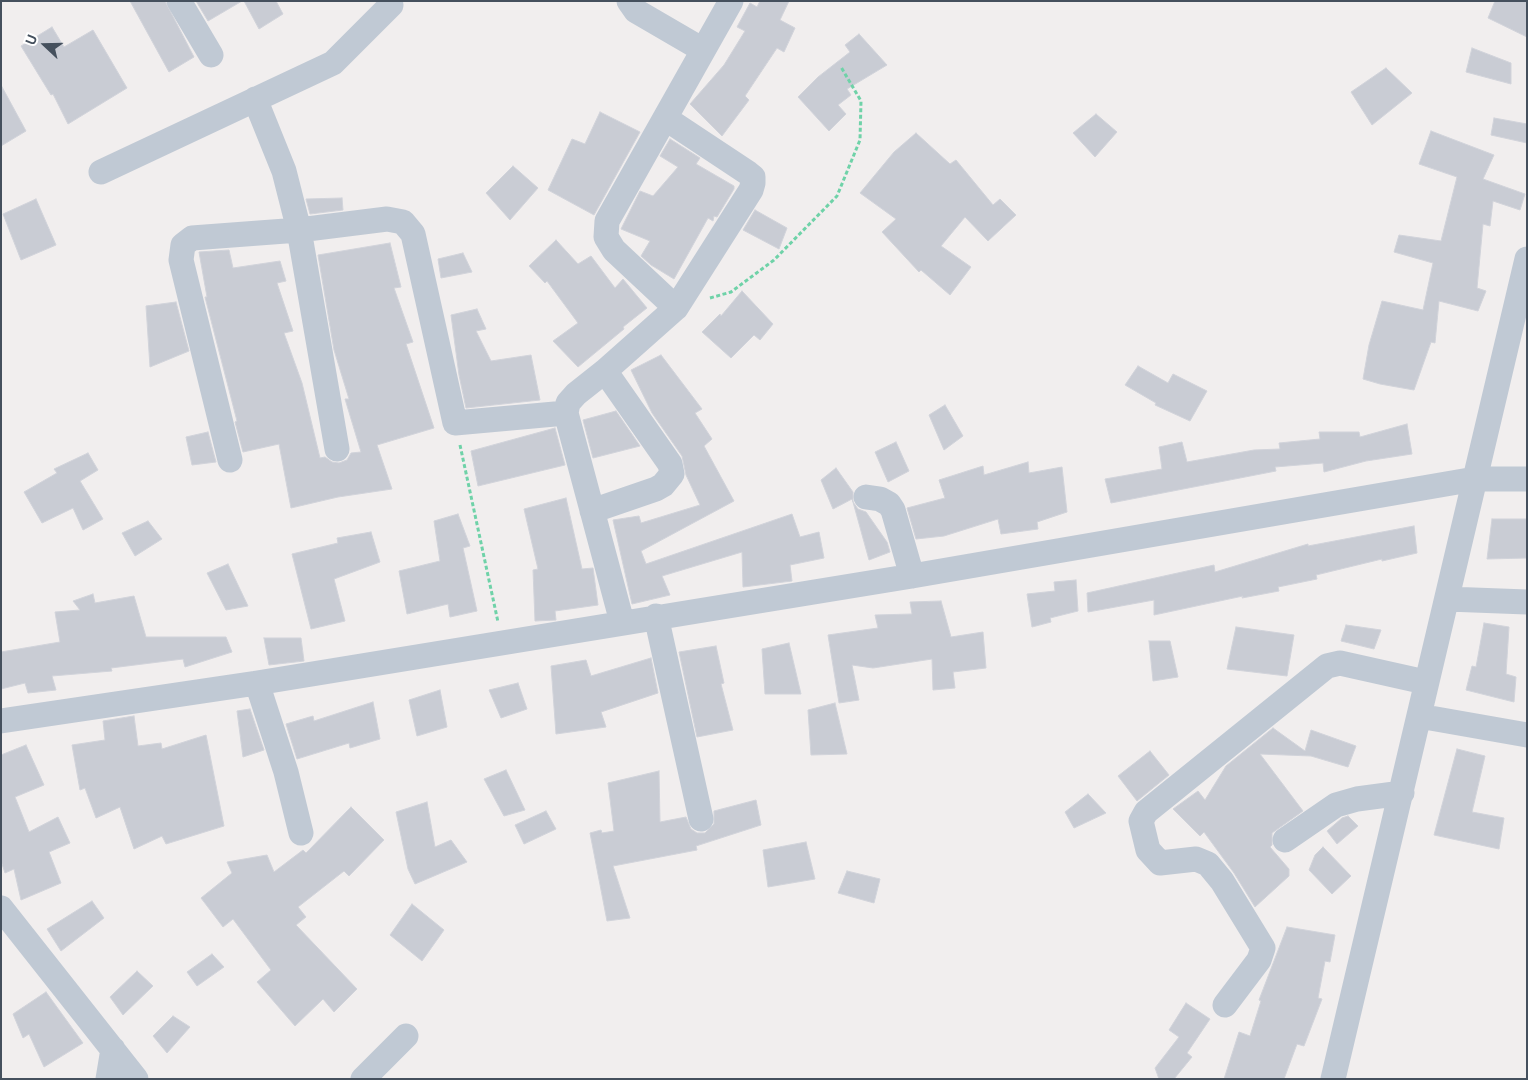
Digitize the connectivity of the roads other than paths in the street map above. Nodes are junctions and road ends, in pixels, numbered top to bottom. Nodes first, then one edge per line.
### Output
1 (179, 1) edge
2 (630, 1) edge
3 (731, 1) edge
4 (390, 5) dead end
5 (703, 50) junction
6 (211, 55) dead end
7 (255, 99) junction
8 (665, 118) junction
9 (101, 172) dead end
10 (299, 230) junction
11 (1527, 259) edge
12 (1521, 307) edge
13 (676, 308) junction
14 (605, 371) junction
15 (566, 413) junction
16 (337, 448) dead end
17 (230, 460) dead end
18 (1474, 479) junction
19 (1527, 479) edge
20 (866, 497) dead end
21 (592, 511) junction
22 (912, 576) junction
23 (1447, 599) junction
24 (1527, 602) edge
25 (656, 616) junction
26 (622, 622) junction
27 (1425, 682) junction
28 (257, 683) junction
29 (1419, 716) junction
30 (1, 721) edge
31 (1527, 735) edge
32 (1402, 793) junction
33 (701, 819) dead end
34 (301, 833) dead end
35 (1285, 840) dead end
36 (1, 908) edge
37 (1225, 1005) dead end
38 (406, 1036) dead end
39 (113, 1049) junction
40 (108, 1079) edge
41 (136, 1079) edge
42 (363, 1079) edge
43 (1333, 1079) edge

1 - 6 street
2 - 5 street
3 - 5 street
4 - 7 street
5 - 8 street
7 - 9 street
7 - 10 street
8 - 13 street
8 - 13 street
10 - 15 street
10 - 16 street
10 - 17 street
11 - 12 street
12 - 18 street
13 - 14 street
14 - 15 street
14 - 21 street
15 - 21 street
18 - 19 street
18 - 22 street
18 - 23 street
20 - 22 street
21 - 26 street
22 - 25 street
23 - 24 street
23 - 27 street
25 - 26 street
25 - 33 street
26 - 28 street
27 - 29 street
27 - 37 street
28 - 30 street
28 - 34 street
29 - 31 street
29 - 32 street
32 - 35 street
32 - 43 street
36 - 39 street
38 - 42 street
39 - 40 street
39 - 41 street

